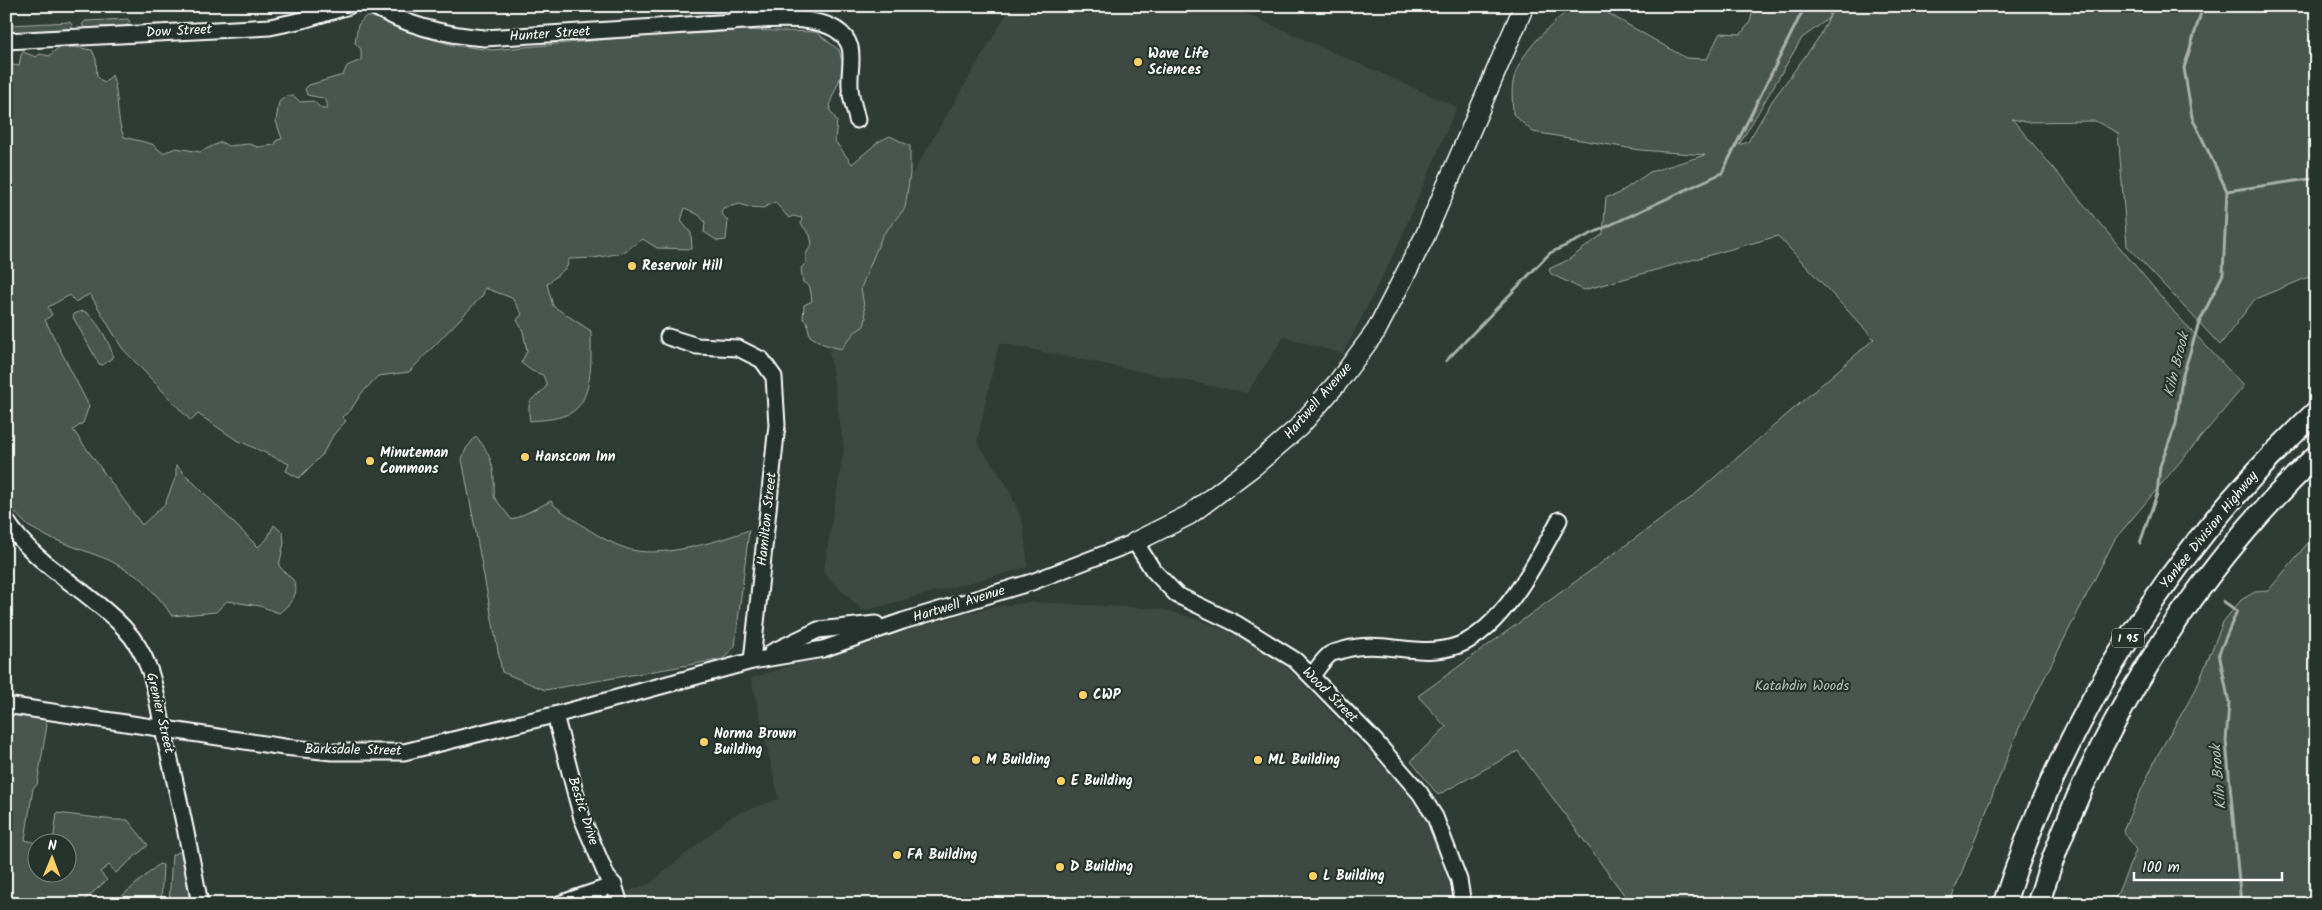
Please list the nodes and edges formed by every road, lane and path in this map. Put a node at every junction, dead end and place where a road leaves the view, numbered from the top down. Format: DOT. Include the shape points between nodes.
graph roads {
  1 [pos="349,6"];
  2 [pos="373,6"];
  3 [pos="745,6"];
  4 [pos="1524,6"];
  5 [pos="733,22"];
  6 [pos="6,41"];
  7 [pos="857,120"];
  8 [pos="668,337"];
  9 [pos="2316,412"];
  10 [pos="2316,456"];
  11 [pos="6,520"];
  12 [pos="1560,520"];
  13 [pos="1134,542"];
  14 [pos="903,621"];
  15 [pos="818,630"];
  16 [pos="823,648"];
  17 [pos="752,661"];
  18 [pos="1312,676"];
  19 [pos="6,705"];
  20 [pos="555,714"];
  21 [pos="163,728"];
  22 [pos="614,885"];
  23 [pos="200,904"];
  24 [pos="560,904"];
  25 [pos="620,904"];
  26 [pos="1463,904"];
  27 [pos="2004,904"];
  28 [pos="2038,904"];
  1 -- 6 [label="street, Dow Street" via="270,27"];
  2 -- 5 [label="street, Hunter Street" via="388,15 431,30 484,38"];
  3 -- 5 [label="street"];
  4 -- 13 [label="main road, Hartwell Avenue" via="1425,236 1376,331 1338,382 1292,434 1189,515"];
  5 -- 7 [label="street, Hunter Street" via="810,20 837,31 850,46 850,86"];
  8 -- 17 [label="street, Hamilton Street" via="697,346 738,348 762,360 774,377 777,425"];
  9 -- 27 [label="highway, Yankee Division Highway / I 95" via="2282,443 2220,512 2171,574 2118,653 2058,764"];
  10 -- 28 [label="highway, I 95" via="2267,507 2218,566 2158,650 2084,784"];
  11 -- 21 [label="street, Grenier Street" via="25,545 124,628 145,656 158,694"];
  12 -- 18 [label="street" via="1515,596 1484,628 1460,644 1437,651 1384,645 1356,646 1330,654"];
  13 -- 14 [label="street, Hartwell Avenue" via="1032,582"];
  13 -- 18 [label="street, Wood Street" via="1153,570 1177,595 1237,624 1295,660"];
  14 -- 15 [label="street, Hartwell Avenue"];
  14 -- 16 [label="street, Hartwell Avenue"];
  15 -- 17 [label="street, Barksdale Street"];
  16 -- 17 [label="street, Barksdale Street"];
  17 -- 20 [label="street, Barksdale Street"];
  18 -- 26 [label="street, Wood Street" via="1420,793 1448,849"];
  19 -- 21 [label="street, Barksdale Street"];
  20 -- 21 [label="street, Barksdale Street" via="440,745 388,753 284,747"];
  20 -- 22 [label="street, Bestic Drive" via="582,818 607,877"];
  21 -- 23 [label="street, Grenier Street"];
  22 -- 24 [label="street"];
  22 -- 25 [label="street, Bestic Drive"];
}
